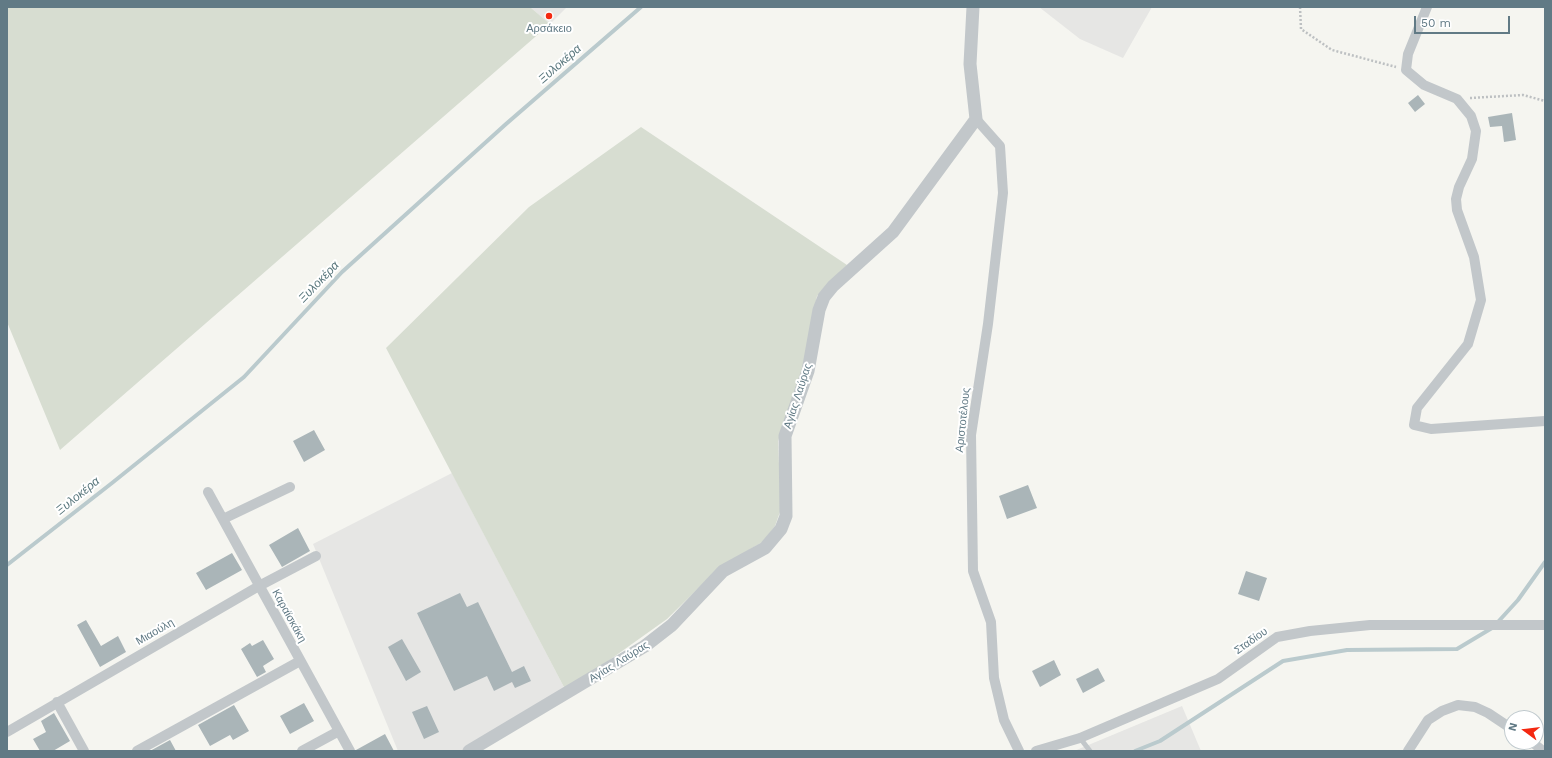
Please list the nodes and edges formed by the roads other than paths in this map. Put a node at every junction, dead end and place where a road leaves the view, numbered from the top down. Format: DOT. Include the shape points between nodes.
graph roads {
  1 [pos="973,7"];
  2 [pos="1427,7"];
  3 [pos="976,119"];
  4 [pos="1545,421"];
  5 [pos="290,487"];
  6 [pos="208,492"];
  7 [pos="223,519"];
  8 [pos="316,556"];
  9 [pos="259,586"];
  10 [pos="1545,625"];
  11 [pos="300,661"];
  12 [pos="57,702"];
  13 [pos="1504,723"];
  14 [pos="338,731"];
  15 [pos="7,732"];
  16 [pos="1080,738"];
  17 [pos="84,751"];
  18 [pos="136,751"];
  19 [pos="302,751"];
  20 [pos="350,751"];
  21 [pos="469,751"];
  22 [pos="1019,751"];
  23 [pos="1036,751"];
  24 [pos="1090,751"];
  25 [pos="1408,751"];
  1 -- 3 [label="street" via="970,64"];
  2 -- 4 [label="street" via="1408,54 1406,70 1424,85 1457,99 1471,116 1476,132 1472,159 1456,199 1457,210 1474,257 1481,300 1468,344 1417,408 1414,425 1431,429"];
  3 -- 21 [label="street, Αγίας Λαύρας" via="893,232 824,297 818,310 808,371 785,436 786,516 781,529 765,548 722,571 672,625 645,646"];
  3 -- 22 [label="street, Αριστοτέλους" via="1000,146 1003,193 972,435 973,571 991,622 994,678 1004,720"];
  5 -- 7 [label="street"];
  6 -- 7 [label="street, Καραϊσκάκη"];
  7 -- 9 [label="street, Καραϊσκάκη"];
  8 -- 9 [label="street, Μιαούλη"];
  9 -- 11 [label="street, Καραϊσκάκη"];
  9 -- 12 [label="street, Μιαούλη"];
  10 -- 16 [label="street, Σταδίου" via="1370,625 1277,637 1218,679"];
  11 -- 14 [label="street, Καραϊσκάκη"];
  11 -- 18 [label="street"];
  12 -- 15 [label="street, Μιαούλη"];
  12 -- 17 [label="street"];
  13 -- 25 [label="street" via="1475,707 1458,705 1428,720"];
  14 -- 19 [label="street"];
  14 -- 20 [label="street, Καραϊσκάκη"];
  16 -- 23 [label="street, Σταδίου"];
  16 -- 24 [label="lane"];
}
